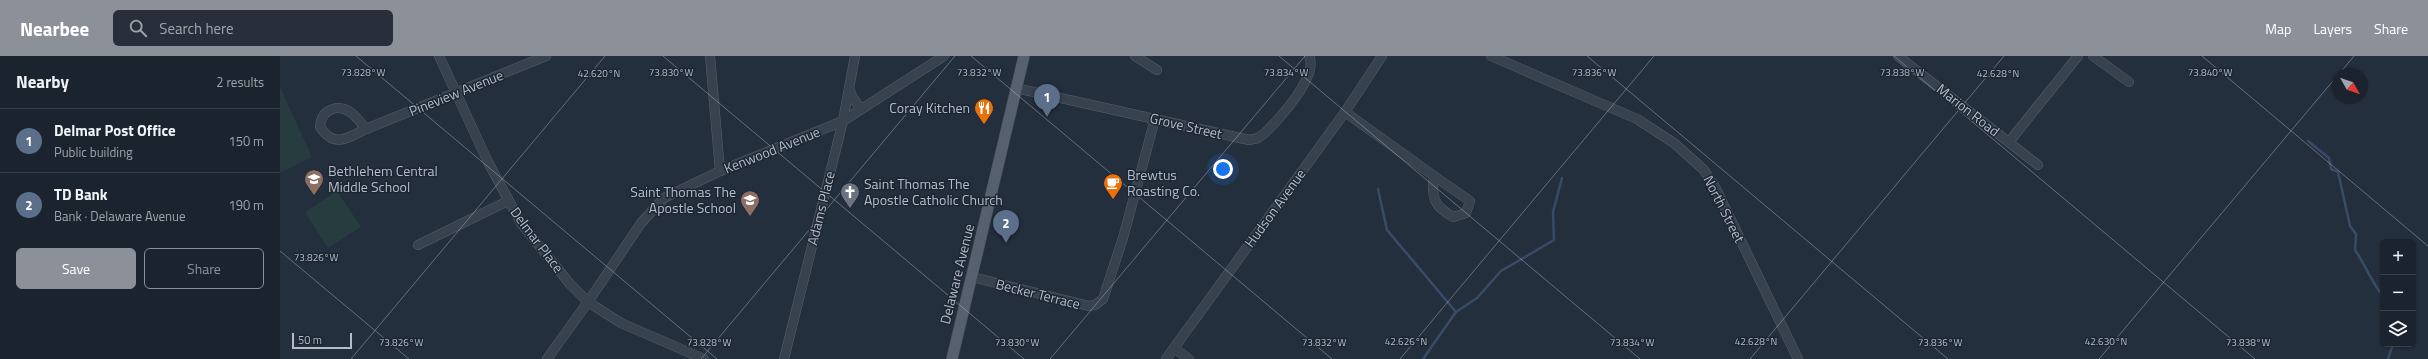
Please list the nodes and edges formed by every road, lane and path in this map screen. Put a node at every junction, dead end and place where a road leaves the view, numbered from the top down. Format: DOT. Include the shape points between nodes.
graph roads {
  1 [pos="438,56"];
  2 [pos="546,56"];
  3 [pos="710,56"];
  4 [pos="856,56"];
  5 [pos="944,56"];
  6 [pos="1024,56"];
  7 [pos="1135,56"];
  8 [pos="1309,56"];
  9 [pos="1382,56"];
  10 [pos="1492,56"];
  11 [pos="1898,56"];
  12 [pos="2078,56"];
  13 [pos="2093,56"];
  14 [pos="1157,70"];
  15 [pos="2129,82"];
  16 [pos="849,88"];
  17 [pos="1015,88"];
  18 [pos="456,92"];
  19 [pos="861,109"];
  20 [pos="1345,112"];
  21 [pos="1155,119"];
  22 [pos="842,121"];
  23 [pos="366,129"];
  24 [pos="2009,142"];
  25 [pos="2038,165"];
  26 [pos="720,171"];
  27 [pos="1434,176"];
  28 [pos="508,201"];
  29 [pos="418,245"];
  30 [pos="972,278"];
  31 [pos="588,302"];
  32 [pos="1174,348"];
  33 [pos="547,359"];
  34 [pos="704,359"];
  35 [pos="784,359"];
  36 [pos="952,359"];
  37 [pos="1166,359"];
  38 [pos="1189,359"];
  39 [pos="1798,359"];
  1 -- 18 [label="street, Delmar Place"];
  2 -- 18 [label="street, Pineview Avenue"];
  3 -- 26 [label="street"];
  4 -- 16 [label="street, Adams Place"];
  5 -- 19 [label="street, Kenwood Avenue"];
  6 -- 17 [label="main road, Delaware Avenue"];
  7 -- 14 [label="street"];
  8 -- 21 [label="street, Grove Street" via="1312,65 1307,78 1277,121 1258,138 1236,138"];
  9 -- 20 [label="street, Hudson Avenue"];
  10 -- 39 [label="street, North Street" via="1637,119 1658,131 1693,158 1715,187"];
  11 -- 24 [label="street, Marion Road"];
  12 -- 24 [label="street"];
  13 -- 15 [label="street"];
  16 -- 19 [label="street" via="852,98"];
  16 -- 22 [label="street, Adams Place"];
  17 -- 21 [label="street, Grove Street"];
  17 -- 30 [label="main road, Delaware Avenue"];
  18 -- 23 [label="street, Pineview Avenue"];
  18 -- 28 [label="street, Delmar Place"];
  19 -- 22 [label="street, Kenwood Avenue"];
  20 -- 27 [label="street"];
  20 -- 32 [label="street, Hudson Avenue"];
  21 -- 30 [label="street, Becker Terrace" via="1123,238 1103,299 1089,306"];
  22 -- 26 [label="street, Kenwood Avenue"];
  22 -- 35 [label="street, Adams Place"];
  23 -- 23 [label="street, Pineview Avenue" via="346,139 334,140 324,133 320,121 326,112 344,108 354,114"];
  24 -- 25 [label="street, Marion Road"];
  26 -- 31 [label="street, Kenwood Avenue" via="664,198 641,223"];
  27 -- 27 [label="street" via="1432,193 1440,209 1453,217 1466,213 1470,201"];
  28 -- 29 [label="street"];
  28 -- 31 [label="street, Delmar Place" via="521,223 570,284"];
  30 -- 36 [label="main road, Delaware Avenue"];
  31 -- 33 [label="street, Kenwood Avenue"];
  31 -- 34 [label="street, Delmar Place" via="621,323"];
  32 -- 37 [label="street, Hudson Avenue"];
  32 -- 38 [label="street"];
}
